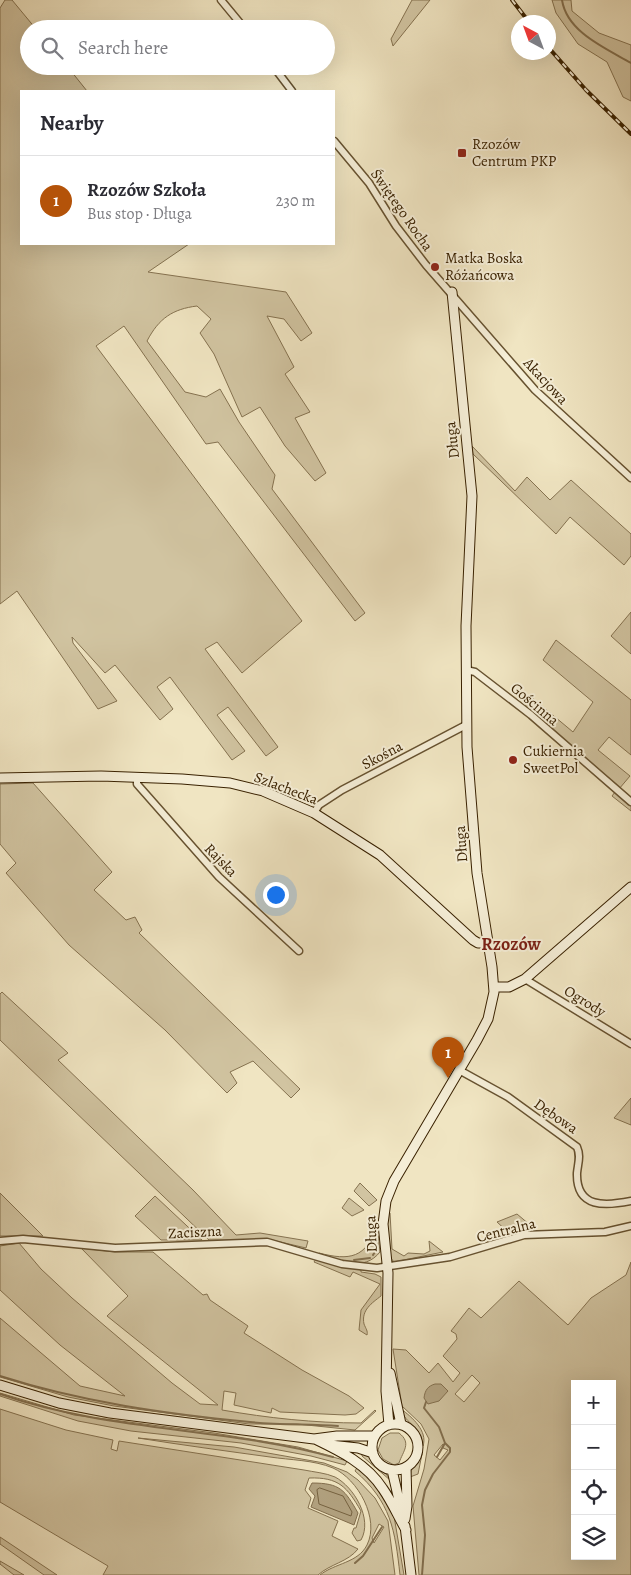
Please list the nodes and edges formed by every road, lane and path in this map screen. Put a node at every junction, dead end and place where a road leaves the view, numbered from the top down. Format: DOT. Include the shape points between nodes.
graph roads {
  1 [pos="221,0"];
  2 [pos="238,20"];
  3 [pos="280,75"];
  4 [pos="291,90"];
  5 [pos="335,142"];
  6 [pos="452,292"];
  7 [pos="631,478"];
  8 [pos="466,670"];
  9 [pos="466,725"];
  10 [pos="0,778"];
  11 [pos="136,778"];
  12 [pos="631,802"];
  13 [pos="314,813"];
  14 [pos="631,887"];
  15 [pos="487,943"];
  16 [pos="299,951"];
  17 [pos="525,979"];
  18 [pos="494,987"];
  19 [pos="631,1044"];
  20 [pos="459,1070"];
  21 [pos="631,1200"];
  22 [pos="631,1226"];
  23 [pos="0,1241"];
  24 [pos="388,1268"];
  25 [pos="388,1366"];
  26 [pos="0,1385"];
  27 [pos="388,1424"];
  28 [pos="401,1424"];
  29 [pos="375,1436"];
  30 [pos="314,1439"];
  31 [pos="328,1445"];
  32 [pos="373,1453"];
  33 [pos="406,1467"];
  34 [pos="392,1470"];
  35 [pos="405,1525"];
  36 [pos="411,1575"];
  1 -- 2 [label="street"];
  3 -- 4 [label="street"];
  5 -- 6 [label="street, Świętego Rocha" via="369,184 396,226"];
  6 -- 7 [label="street, Akacjowa" via="535,390"];
  6 -- 8 [label="street, Długa" via="472,496"];
  8 -- 9 [label="street, Długa"];
  8 -- 12 [label="street, Gościnna" via="475,672 531,715"];
  9 -- 13 [label="street, Skośna" via="342,790 319,805"];
  9 -- 15 [label="street, Długa" via="477,873"];
  10 -- 11 [label="street, Szlachecka"];
  11 -- 13 [label="street, Szlachecka" via="230,783 262,791"];
  11 -- 16 [label="street, Rajska" via="137,784 208,865"];
  13 -- 15 [label="street, Szlachecka" via="380,855 473,940"];
  14 -- 17 [label="street"];
  15 -- 18 [label="street, Długa"];
  17 -- 18 [label="street" via="509,987"];
  17 -- 19 [label="street, Ogrody"];
  18 -- 20 [label="street, Długa" via="488,1019"];
  20 -- 21 [label="street, Dębowa" via="508,1097 577,1147 580,1158 578,1182 588,1200 611,1205"];
  20 -- 24 [label="street, Długa" via="389,1191 382,1224"];
  22 -- 24 [label="street, Centralna" via="604,1232 524,1235 450,1257"];
  23 -- 24 [label="street, Zaciszna" via="23,1239 115,1248 267,1242 342,1264"];
  24 -- 25 [label="street, Długa"];
  25 -- 27 [label="street, Długa"];
  25 -- 28 [label="street, Długa"];
  26 -- 30 [label="street" via="59,1403 110,1413"];
  27 -- 28 [label="street"];
  27 -- 29 [label="street"];
  28 -- 33 [label="street" via="413,1431 418,1444 416,1458"];
  29 -- 30 [label="street"];
  29 -- 32 [label="street"];
  30 -- 31 [label="street"];
  31 -- 32 [label="street"];
  31 -- 35 [label="street" via="372,1474"];
  32 -- 34 [label="street" via="381,1464"];
  33 -- 34 [label="street"];
  33 -- 35 [label="street"];
  34 -- 35 [label="street"];
  35 -- 36 [label="street"];
}
